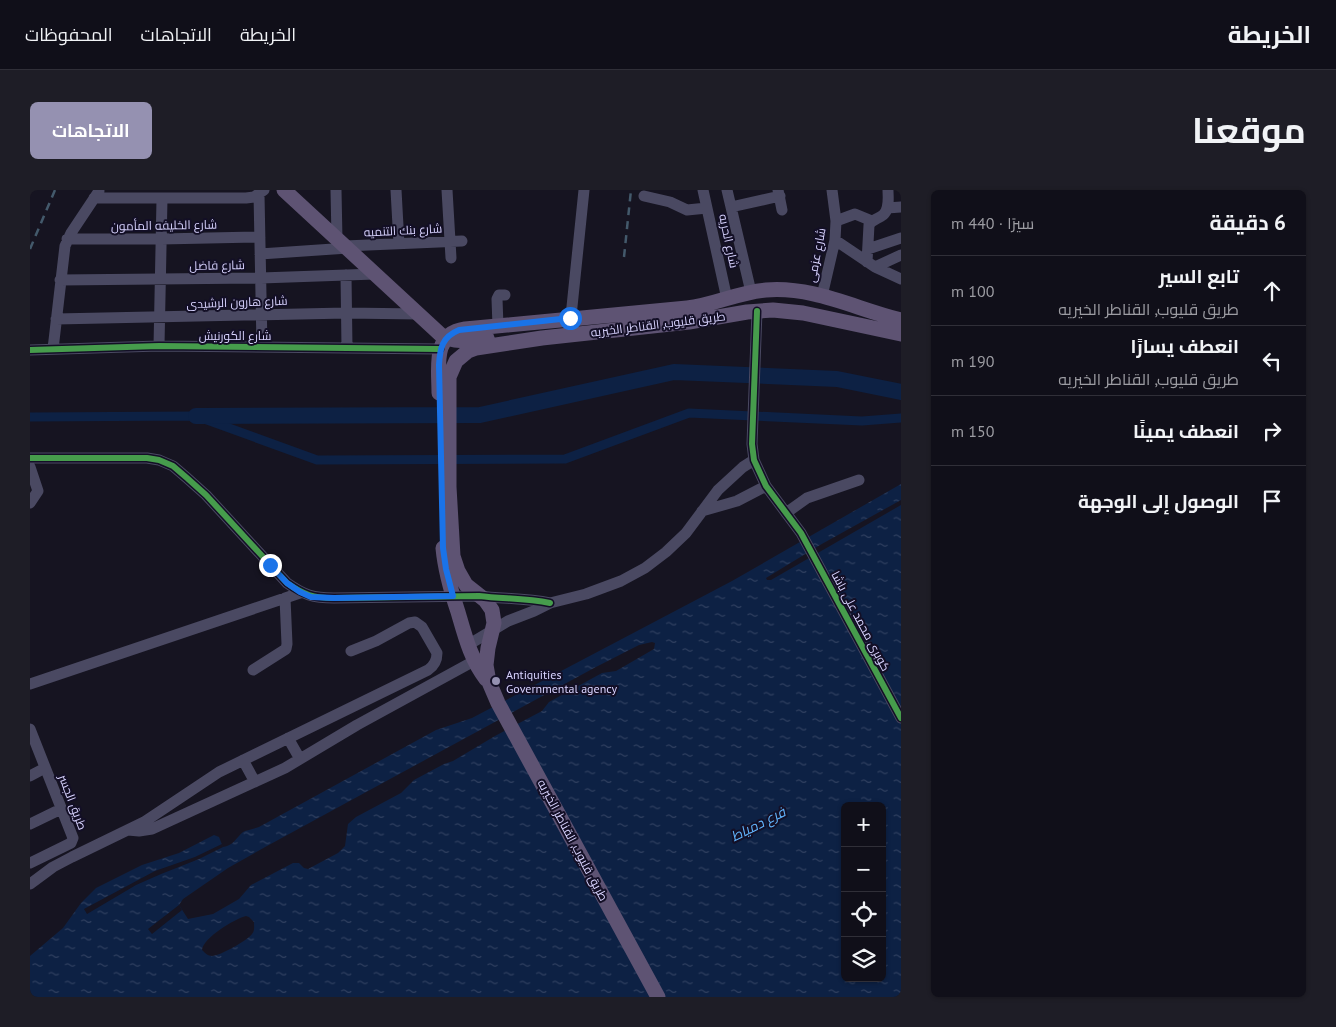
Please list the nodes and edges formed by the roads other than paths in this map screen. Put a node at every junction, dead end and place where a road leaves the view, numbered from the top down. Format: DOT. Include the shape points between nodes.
graph roads {
  1 [pos="197,190"];
  2 [pos="284,190"];
  3 [pos="336,190"];
  4 [pos="396,190"];
  5 [pos="447,190"];
  6 [pos="584,190"];
  7 [pos="703,190"];
  8 [pos="726,190"];
  9 [pos="832,190"];
  10 [pos="888,190"];
  11 [pos="262,192"];
  12 [pos="779,193"];
  13 [pos="97,194"];
  14 [pos="644,196"];
  15 [pos="162,199"];
  16 [pos="206,199"];
  17 [pos="730,207"];
  18 [pos="901,207"];
  19 [pos="707,208"];
  20 [pos="888,208"];
  21 [pos="782,210"];
  22 [pos="836,221"];
  23 [pos="872,221"];
  24 [pos="260,237"];
  25 [pos="901,238"];
  26 [pos="67,239"];
  27 [pos="161,240"];
  28 [pos="835,240"];
  29 [pos="450,241"];
  30 [pos="462,241"];
  31 [pos="343,244"];
  32 [pos="399,244"];
  33 [pos="868,249"];
  34 [pos="260,254"];
  35 [pos="901,255"];
  36 [pos="450,258"];
  37 [pos="871,265"];
  38 [pos="375,274"];
  39 [pos="346,275"];
  40 [pos="261,278"];
  41 [pos="160,279"];
  42 [pos="901,279"];
  43 [pos="60,280"];
  44 [pos="751,292"];
  45 [pos="505,295"];
  46 [pos="822,296"];
  47 [pos="727,299"];
  48 [pos="757,311"];
  49 [pos="346,313"];
  50 [pos="419,314"];
  51 [pos="261,315"];
  52 [pos="159,318"];
  53 [pos="570,318"];
  54 [pos="56,320"];
  55 [pos="901,320"];
  56 [pos="498,326"];
  57 [pos="901,334"];
  58 [pos="571,335"];
  59 [pos="542,338"];
  60 [pos="443,344"];
  61 [pos="159,346"];
  62 [pos="262,346"];
  63 [pos="346,348"];
  64 [pos="53,349"];
  65 [pos="30,350"];
  66 [pos="444,371"];
  67 [pos="30,458"];
  68 [pos="754,460"];
  69 [pos="30,467"];
  70 [pos="859,480"];
  71 [pos="766,486"];
  72 [pos="445,487"];
  73 [pos="30,503"];
  74 [pos="702,511"];
  75 [pos="786,513"];
  76 [pos="300,592"];
  77 [pos="453,596"];
  78 [pos="479,596"];
  79 [pos="285,598"];
  80 [pos="550,602"];
  81 [pos="493,630"];
  82 [pos="468,645"];
  83 [pos="351,651"];
  84 [pos="474,661"];
  85 [pos="252,670"];
  86 [pos="489,682"];
  87 [pos="30,684"];
  88 [pos="378,695"];
  89 [pos="385,710"];
  90 [pos="335,715"];
  91 [pos="901,718"];
  92 [pos="30,729"];
  93 [pos="345,732"];
  94 [pos="288,738"];
  95 [pos="300,759"];
  96 [pos="244,760"];
  97 [pos="45,768"];
  98 [pos="30,776"];
  99 [pos="255,782"];
  100 [pos="61,809"];
  101 [pos="30,824"];
  102 [pos="127,830"];
  103 [pos="30,863"];
  104 [pos="30,884"];
  105 [pos="658,997"];
  1 -- 16 [label="street"];
  2 -- 31 [label="main road"];
  3 -- 31 [label="street"];
  4 -- 32 [label="street"];
  5 -- 29 [label="street"];
  6 -- 53 [label="street"];
  7 -- 19 [label="street, شارع الحريه"];
  8 -- 17 [label="street, شارع الحريه"];
  9 -- 22 [label="street, شارع عزمى"];
  10 -- 20 [label="street"];
  11 -- 16 [label="street" via="246,198"];
  11 -- 24 [label="street"];
  12 -- 17 [label="street"];
  12 -- 21 [label="street"];
  13 -- 15 [label="street"];
  13 -- 26 [label="street"];
  14 -- 19 [label="street" via="688,210"];
  15 -- 16 [label="street"];
  15 -- 27 [label="street"];
  17 -- 44 [label="street, شارع الحريه"];
  18 -- 20 [label="street"];
  19 -- 47 [label="street, شارع الحريه"];
  20 -- 23 [label="street"];
  22 -- 23 [label="street" via="855,214"];
  22 -- 28 [label="street, شارع عزمى"];
  23 -- 33 [label="street"];
  24 -- 27 [label="street, شارع الخليفه المأمون"];
  24 -- 34 [label="street"];
  25 -- 33 [label="street"];
  26 -- 27 [label="street, شارع الخليفه المأمون"];
  26 -- 43 [label="street"];
  27 -- 41 [label="street"];
  28 -- 37 [label="street"];
  28 -- 46 [label="street, شارع عزمى"];
  29 -- 30 [label="street, شارع بنك التنميه"];
  29 -- 32 [label="street, شارع بنك التنميه"];
  29 -- 36 [label="street"];
  31 -- 32 [label="street, شارع بنك التنميه"];
  31 -- 34 [label="street, شارع بنك التنميه"];
  31 -- 38 [label="main road"];
  33 -- 37 [label="street"];
  34 -- 40 [label="street"];
  35 -- 37 [label="street"];
  37 -- 42 [label="street"];
  38 -- 39 [label="street, شارع فاضل"];
  38 -- 50 [label="main road"];
  39 -- 40 [label="street, شارع فاضل"];
  39 -- 49 [label="street"];
  40 -- 41 [label="street, شارع فاضل"];
  40 -- 51 [label="street"];
  41 -- 43 [label="street, شارع فاضل"];
  41 -- 52 [label="street"];
  43 -- 54 [label="street"];
  44 -- 46 [label="main road, طريق قليوب, القناطر الخيريه" via="779,289"];
  44 -- 47 [label="main road, طريق قليوب, القناطر الخيريه"];
  45 -- 56 [label="street" via="499,295 497,299"];
  46 -- 55 [label="main road, طريق قليوب, القناطر الخيريه"];
  47 -- 53 [label="main road, طريق قليوب, القناطر الخيريه" via="687,308"];
  48 -- 57 [label="main road, طريق قليوب, القناطر الخيريه" via="803,313"];
  48 -- 58 [label="main road, طريق قليوب, القناطر الخيريه"];
  48 -- 68 [label="street, كوبرى محمد على باشا"];
  49 -- 50 [label="street, شارع هارون الرشيدى"];
  49 -- 51 [label="street, شارع هارون الرشيدى"];
  49 -- 63 [label="street"];
  50 -- 60 [label="main road"];
  51 -- 52 [label="street, شارع هارون الرشيدى"];
  51 -- 62 [label="street"];
  52 -- 54 [label="street, شارع هارون الرشيدى"];
  52 -- 61 [label="street"];
  53 -- 56 [label="main road, طريق قليوب, القناطر الخيريه"];
  53 -- 58 [label="street"];
  54 -- 64 [label="street"];
  56 -- 60 [label="main road, طريق قليوب, القناطر الخيريه" via="459,330"];
  58 -- 59 [label="main road, طريق قليوب, القناطر الخيريه"];
  59 -- 60 [label="main road" via="530,333"];
  59 -- 66 [label="main road, طريق قليوب, القناطر الخيريه" via="476,348"];
  60 -- 63 [label="street, شارع الكورنيش"];
  60 -- 66 [label="main road, طريق قليوب, القناطر الخيريه"];
  61 -- 62 [label="street, شارع الكورنيش"];
  61 -- 64 [label="street, شارع الكورنيش"];
  62 -- 63 [label="street, شارع الكورنيش"];
  64 -- 65 [label="street, شارع الكورنيش"];
  66 -- 72 [label="main road, طريق قليوب, القناطر الخيريه"];
  67 -- 76 [label="street" via="146,458 174,466 206,495 287,583"];
  68 -- 71 [label="street, كوبرى محمد على باشا"];
  68 -- 74 [label="street" via="718,490"];
  69 -- 73 [label="street" via="38,491"];
  70 -- 75 [label="street" via="807,498"];
  71 -- 74 [label="street" via="737,501"];
  71 -- 75 [label="street, كوبرى محمد على باشا"];
  72 -- 77 [label="main road, طريق قليوب, القناطر الخيريه" via="445,562"];
  72 -- 78 [label="main road, طريق قليوب, القناطر الخيريه" via="455,564 466,585"];
  74 -- 80 [label="street" via="686,533 645,568 586,594"];
  75 -- 91 [label="street, كوبرى محمد على باشا" via="801,534"];
  76 -- 77 [label="street" via="322,598"];
  76 -- 79 [label="street"];
  77 -- 78 [label="street"];
  77 -- 82 [label="main road, طريق قليوب, القناطر الخيريه"];
  78 -- 80 [label="street"];
  78 -- 81 [label="main road, طريق قليوب, القناطر الخيريه" via="492,610"];
  79 -- 85 [label="street" via="286,649"];
  79 -- 87 [label="street"];
  80 -- 81 [label="street"];
  81 -- 82 [label="street"];
  81 -- 86 [label="main road, طريق قليوب, القناطر الخيريه" via="487,656"];
  82 -- 84 [label="main road, طريق قليوب, القناطر الخيريه"];
  83 -- 88 [label="street" via="412,622 421,625 432,642 437,657 431,668"];
  84 -- 86 [label="main road, طريق قليوب, القناطر الخيريه"];
  84 -- 89 [label="street"];
  86 -- 105 [label="main road, طريق قليوب, القناطر الخيريه"];
  88 -- 89 [label="street"];
  88 -- 90 [label="street"];
  89 -- 93 [label="street"];
  90 -- 93 [label="street"];
  90 -- 94 [label="street"];
  92 -- 97 [label="street, طريق الجسر"];
  93 -- 95 [label="street"];
  94 -- 95 [label="street"];
  94 -- 96 [label="street"];
  95 -- 99 [label="street"];
  96 -- 99 [label="street"];
  96 -- 102 [label="street" via="212,776"];
  97 -- 98 [label="street"];
  97 -- 100 [label="street, طريق الجسر"];
  99 -- 102 [label="street" via="152,829"];
  100 -- 101 [label="street"];
  100 -- 103 [label="street, طريق الجسر" via="72,841"];
  102 -- 104 [label="street" via="62,862"];
}
